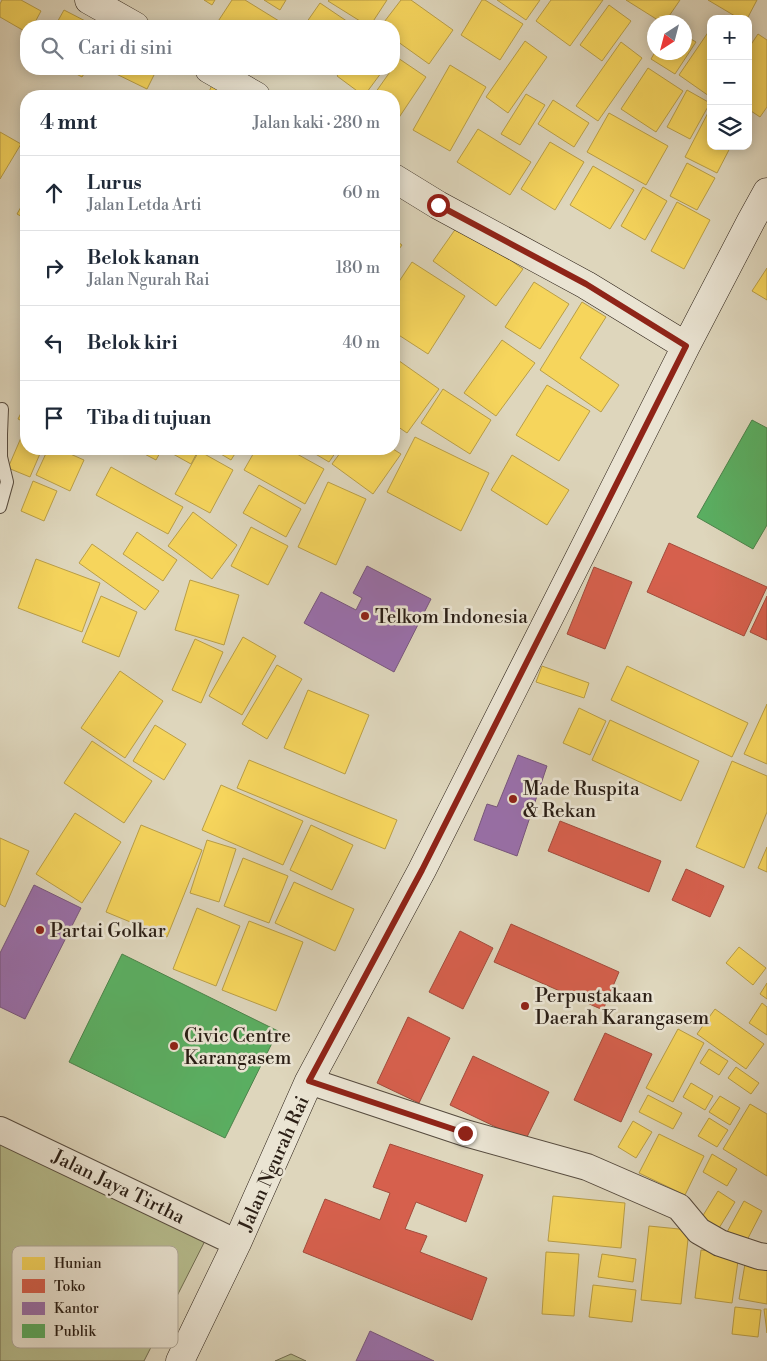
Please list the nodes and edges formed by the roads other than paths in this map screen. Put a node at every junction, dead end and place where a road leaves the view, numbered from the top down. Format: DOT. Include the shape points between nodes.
graph roads {
  1 [pos="97,2"];
  2 [pos="126,20"];
  3 [pos="219,75"];
  4 [pos="246,90"];
  5 [pos="400,182"];
  6 [pos="767,192"];
  7 [pos="686,346"];
  8 [pos="2,409"];
  9 [pos="0,506"];
  10 [pos="309,1081"];
  11 [pos="0,1130"];
  12 [pos="238,1243"];
  13 [pos="767,1257"];
  14 [pos="180,1361"];
  1 -- 2 [label="street"];
  3 -- 4 [label="street"];
  5 -- 7 [label="street" via="586,284"];
  6 -- 7 [label="street, Jalan Ngurah Rai"];
  7 -- 10 [label="street, Jalan Ngurah Rai" via="422,870"];
  8 -- 9 [label="lane" via="1,457 7,482"];
  10 -- 12 [label="street, Jalan Ngurah Rai"];
  10 -- 13 [label="street" via="465,1133 587,1166 679,1207 699,1231 720,1243"];
  11 -- 12 [label="street, Jalan Jaya Tirtha"];
  12 -- 14 [label="street, Jalan Ngurah Rai"];
}
